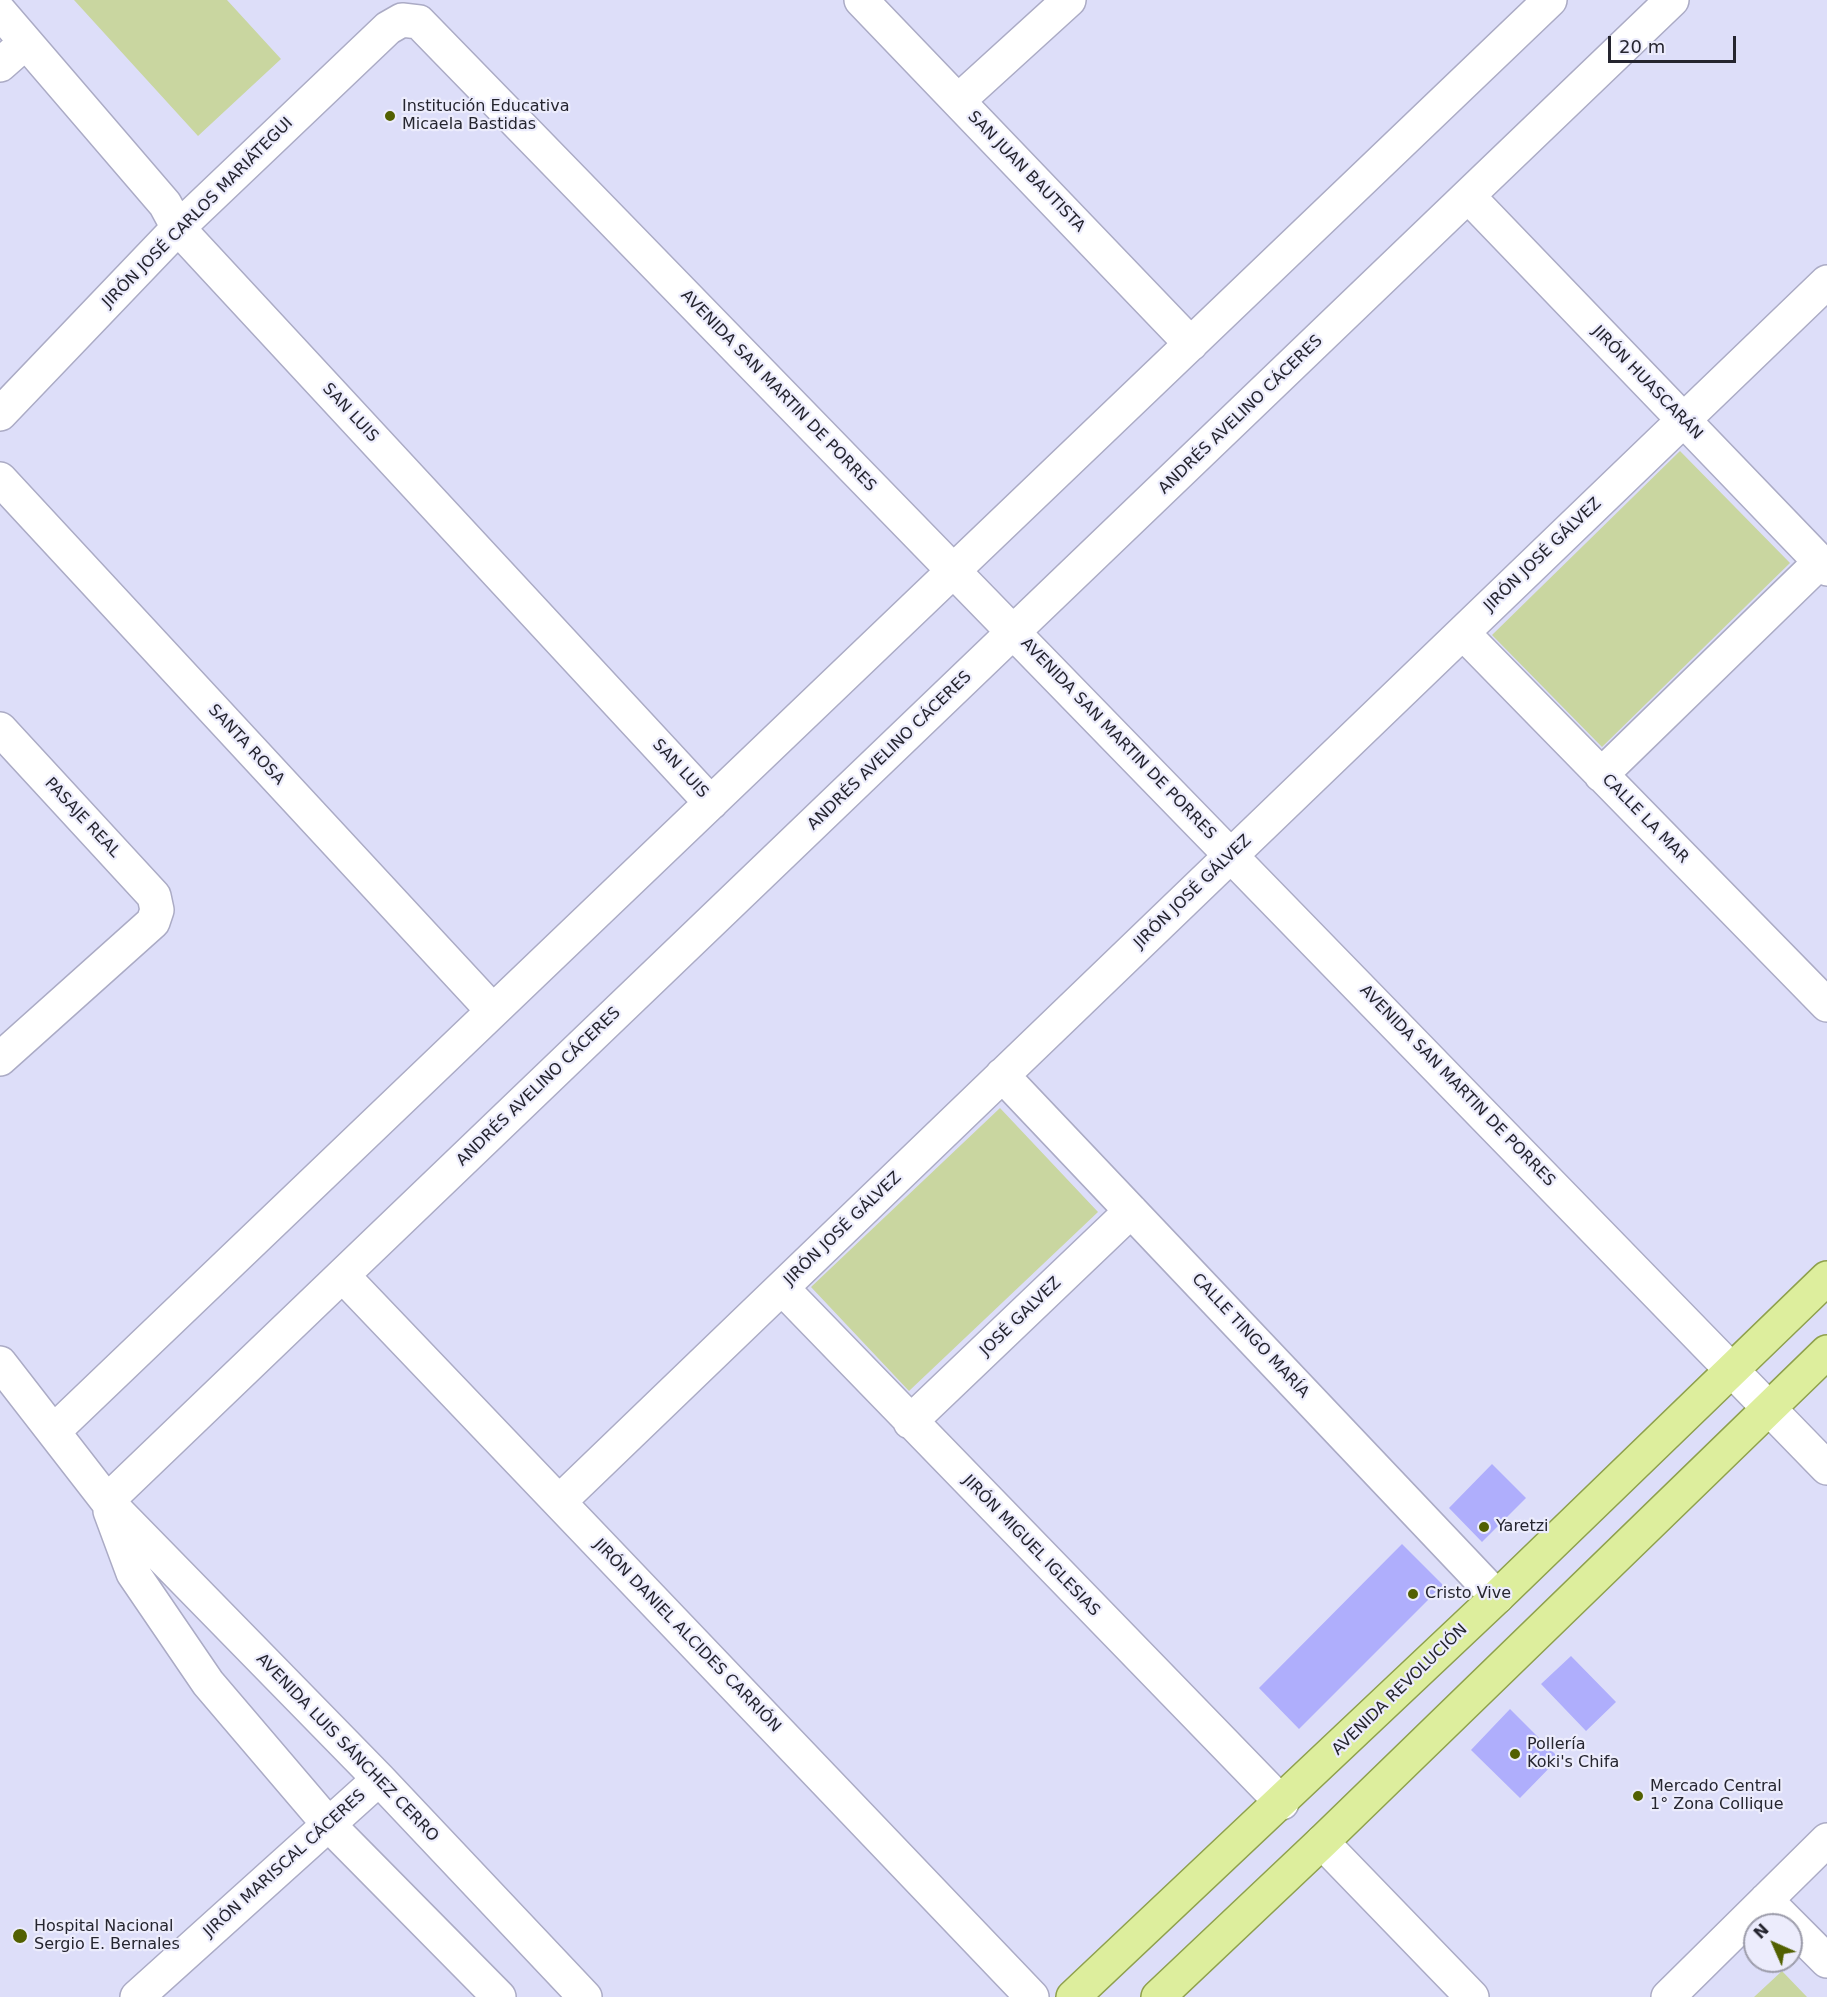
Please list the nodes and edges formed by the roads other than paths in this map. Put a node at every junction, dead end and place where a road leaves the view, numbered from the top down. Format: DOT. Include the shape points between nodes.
graph roads {
  1 [pos="861,0"];
  2 [pos="1069,0"];
  3 [pos="1550,0"];
  4 [pos="1672,0"];
  5 [pos="0,12"];
  6 [pos="402,20"];
  7 [pos="25,44"];
  8 [pos="0,65"];
  9 [pos="958,101"];
  10 [pos="1468,196"];
  11 [pos="178,228"];
  12 [pos="1827,282"];
  13 [pos="1191,344"];
  14 [pos="0,414"];
  15 [pos="1683,420"];
  16 [pos="0,479"];
  17 [pos="1824,565"];
  18 [pos="954,570"];
  19 [pos="1014,633"];
  20 [pos="1462,633"];
  21 [pos="0,729"];
  22 [pos="1601,775"];
  23 [pos="711,803"];
  24 [pos="1232,855"];
  25 [pos="1827,1005"];
  26 [pos="493,1011"];
  27 [pos="0,1059"];
  28 [pos="1002,1075"];
  29 [pos="1131,1211"];
  30 [pos="343,1276"];
  31 [pos="1827,1278"];
  32 [pos="782,1288"];
  33 [pos="1827,1352"];
  34 [pos="0,1363"];
  35 [pos="1732,1369"];
  36 [pos="1769,1407"];
  37 [pos="910,1422"];
  38 [pos="55,1430"];
  39 [pos="1827,1468"];
  40 [pos="107,1501"];
  41 [pos="559,1502"];
  42 [pos="1497,1597"];
  43 [pos="379,1779"];
  44 [pos="1282,1803"];
  45 [pos="330,1826"];
  46 [pos="1827,1840"];
  47 [pos="1322,1842"];
  48 [pos="1766,1900"];
  49 [pos="1827,1961"];
  50 [pos="137,1997"];
  51 [pos="499,1997"];
  52 [pos="585,1997"];
  53 [pos="1032,1997"];
  54 [pos="1073,1997"];
  55 [pos="1158,1997"];
  56 [pos="1472,1997"];
  57 [pos="1668,1997"];
  1 -- 9 [label="street, SAN JUAN BAUTISTA"];
  2 -- 9 [label="street"];
  3 -- 13 [label="street"];
  4 -- 10 [label="street, ANDRÉS AVELINO CÁCERES"];
  5 -- 7 [label="street, SAN LUIS"];
  6 -- 11 [label="street, JIRÓN JOSÉ CARLOS MARIÁTEGUI" via="388,27"];
  6 -- 18 [label="street, AVENIDA SAN MARTIN DE PORRES" via="419,22"];
  7 -- 8 [label="street"];
  7 -- 11 [label="street, SAN LUIS" via="165,204"];
  9 -- 13 [label="street, SAN JUAN BAUTISTA"];
  10 -- 15 [label="street, JIRÓN HUASCARÁN"];
  10 -- 19 [label="street, ANDRÉS AVELINO CÁCERES"];
  11 -- 14 [label="street, JIRÓN JOSÉ CARLOS MARIÁTEGUI"];
  11 -- 23 [label="street, SAN LUIS"];
  12 -- 15 [label="street, JIRÓN JOSÉ GÁLVEZ"];
  13 -- 18 [label="street"];
  15 -- 17 [label="street, JIRÓN HUASCARÁN"];
  15 -- 20 [label="street, JIRÓN JOSÉ GÁLVEZ"];
  16 -- 26 [label="street, SANTA ROSA"];
  17 -- 22 [label="street"];
  18 -- 19 [label="street, AVENIDA SAN MARTIN DE PORRES"];
  18 -- 23 [label="street"];
  19 -- 24 [label="street, AVENIDA SAN MARTIN DE PORRES"];
  19 -- 30 [label="street, ANDRÉS AVELINO CÁCERES"];
  20 -- 22 [label="street, CALLE LA MAR"];
  20 -- 24 [label="street, JIRÓN JOSÉ GÁLVEZ"];
  21 -- 27 [label="street, PASAJE REAL" via="154,896 157,910 153,922"];
  22 -- 25 [label="street, CALLE LA MAR"];
  23 -- 26 [label="street"];
  24 -- 28 [label="street, JIRÓN JOSÉ GÁLVEZ"];
  24 -- 35 [label="street, AVENIDA SAN MARTIN DE PORRES"];
  26 -- 38 [label="street"];
  28 -- 29 [label="street, CALLE TINGO MARÍA"];
  28 -- 32 [label="street, JIRÓN JOSÉ GÁLVEZ"];
  29 -- 37 [label="street, JOSÉ GALVEZ"];
  29 -- 42 [label="street, CALLE TINGO MARÍA"];
  30 -- 40 [label="street, ANDRÉS AVELINO CÁCERES"];
  30 -- 41 [label="street, JIRÓN DANIEL ALCIDES CARRIÓN"];
  31 -- 35 [label="main road, AVENIDA REVOLUCIÓN"];
  32 -- 37 [label="street, JIRÓN MIGUEL IGLESIAS"];
  32 -- 41 [label="street, JIRÓN JOSÉ GÁLVEZ"];
  33 -- 36 [label="main road"];
  34 -- 38 [label="street, AVENIDA LUIS SÁNCHEZ CERRO"];
  35 -- 36 [label="street, AVENIDA SAN MARTIN DE PORRES"];
  35 -- 42 [label="main road, AVENIDA REVOLUCIÓN"];
  36 -- 39 [label="street, AVENIDA SAN MARTIN DE PORRES"];
  36 -- 47 [label="main road"];
  37 -- 44 [label="street, JIRÓN MIGUEL IGLESIAS"];
  38 -- 40 [label="street, AVENIDA LUIS SÁNCHEZ CERRO"];
  40 -- 43 [label="street, AVENIDA LUIS SÁNCHEZ CERRO"];
  40 -- 45 [label="street, AVENIDA LUIS SÁNCHEZ CERRO" via="133,1573 170,1628 208,1683"];
  41 -- 53 [label="street, JIRÓN DANIEL ALCIDES CARRIÓN"];
  42 -- 44 [label="main road, AVENIDA REVOLUCIÓN"];
  43 -- 45 [label="street, JIRÓN MARISCAL CÁCERES"];
  43 -- 52 [label="street, AVENIDA LUIS SÁNCHEZ CERRO"];
  44 -- 54 [label="main road, AVENIDA REVOLUCIÓN"];
  45 -- 50 [label="street, JIRÓN MARISCAL CÁCERES"];
  45 -- 51 [label="street, AVENIDA LUIS SÁNCHEZ CERRO"];
  46 -- 48 [label="street"];
  47 -- 55 [label="main road"];
  47 -- 56 [label="street"];
  48 -- 49 [label="street"];
  48 -- 57 [label="street"];
}
